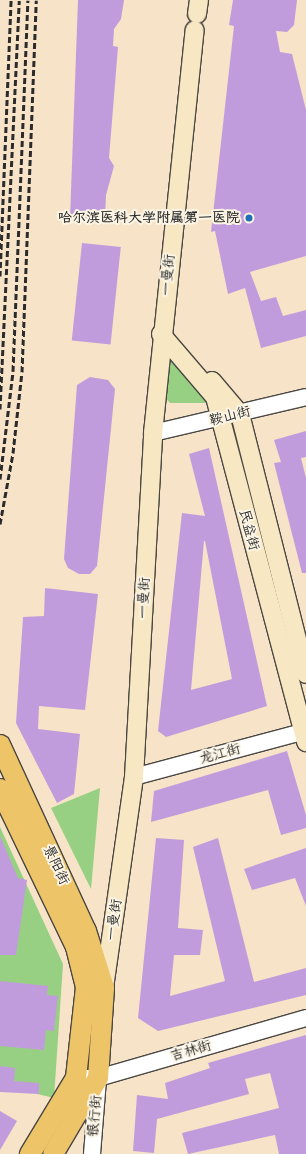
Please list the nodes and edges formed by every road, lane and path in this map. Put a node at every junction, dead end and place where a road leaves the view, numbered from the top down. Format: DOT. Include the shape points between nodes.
graph roads {
  1 [pos="197,15"];
  2 [pos="162,328"];
  3 [pos="306,397"];
  4 [pos="240,414"];
  5 [pos="220,420"];
  6 [pos="153,433"];
  7 [pos="306,674"];
  8 [pos="305,735"];
  9 [pos="4,754"];
  10 [pos="134,777"];
  11 [pos="0,789"];
  12 [pos="104,988"];
  13 [pos="306,1018"];
  14 [pos="76,1078"];
  15 [pos="98,1078"];
  16 [pos="30,1154"];
  17 [pos="53,1154"];
  18 [pos="92,1154"];
  1 -- 2 [label="main road, 一曼街"];
  2 -- 4 [label="main road, 民益街"];
  2 -- 5 [label="main road, 民益街" via="215,397"];
  2 -- 6 [label="main road, 一曼街"];
  3 -- 4 [label="street, 鞍山街"];
  4 -- 5 [label="street, 鞍山街"];
  4 -- 7 [label="main road, 民益街"];
  5 -- 6 [label="street, 鞍山街"];
  5 -- 8 [label="main road, 民益街"];
  6 -- 10 [label="main road, 一曼街"];
  8 -- 10 [label="street, 龙江街"];
  9 -- 12 [label="main road, 景阳街" via="86,931"];
  10 -- 12 [label="main road, 一曼街"];
  11 -- 14 [label="main road, 景阳街" via="76,947 86,987"];
  12 -- 15 [label="main road, 一曼街"];
  13 -- 15 [label="street, 吉林街"];
  14 -- 15 [label="street, 吉林街"];
  14 -- 16 [label="main road"];
  15 -- 17 [label="main road, 一曼街"];
  15 -- 18 [label="street, 银行街"];
}
